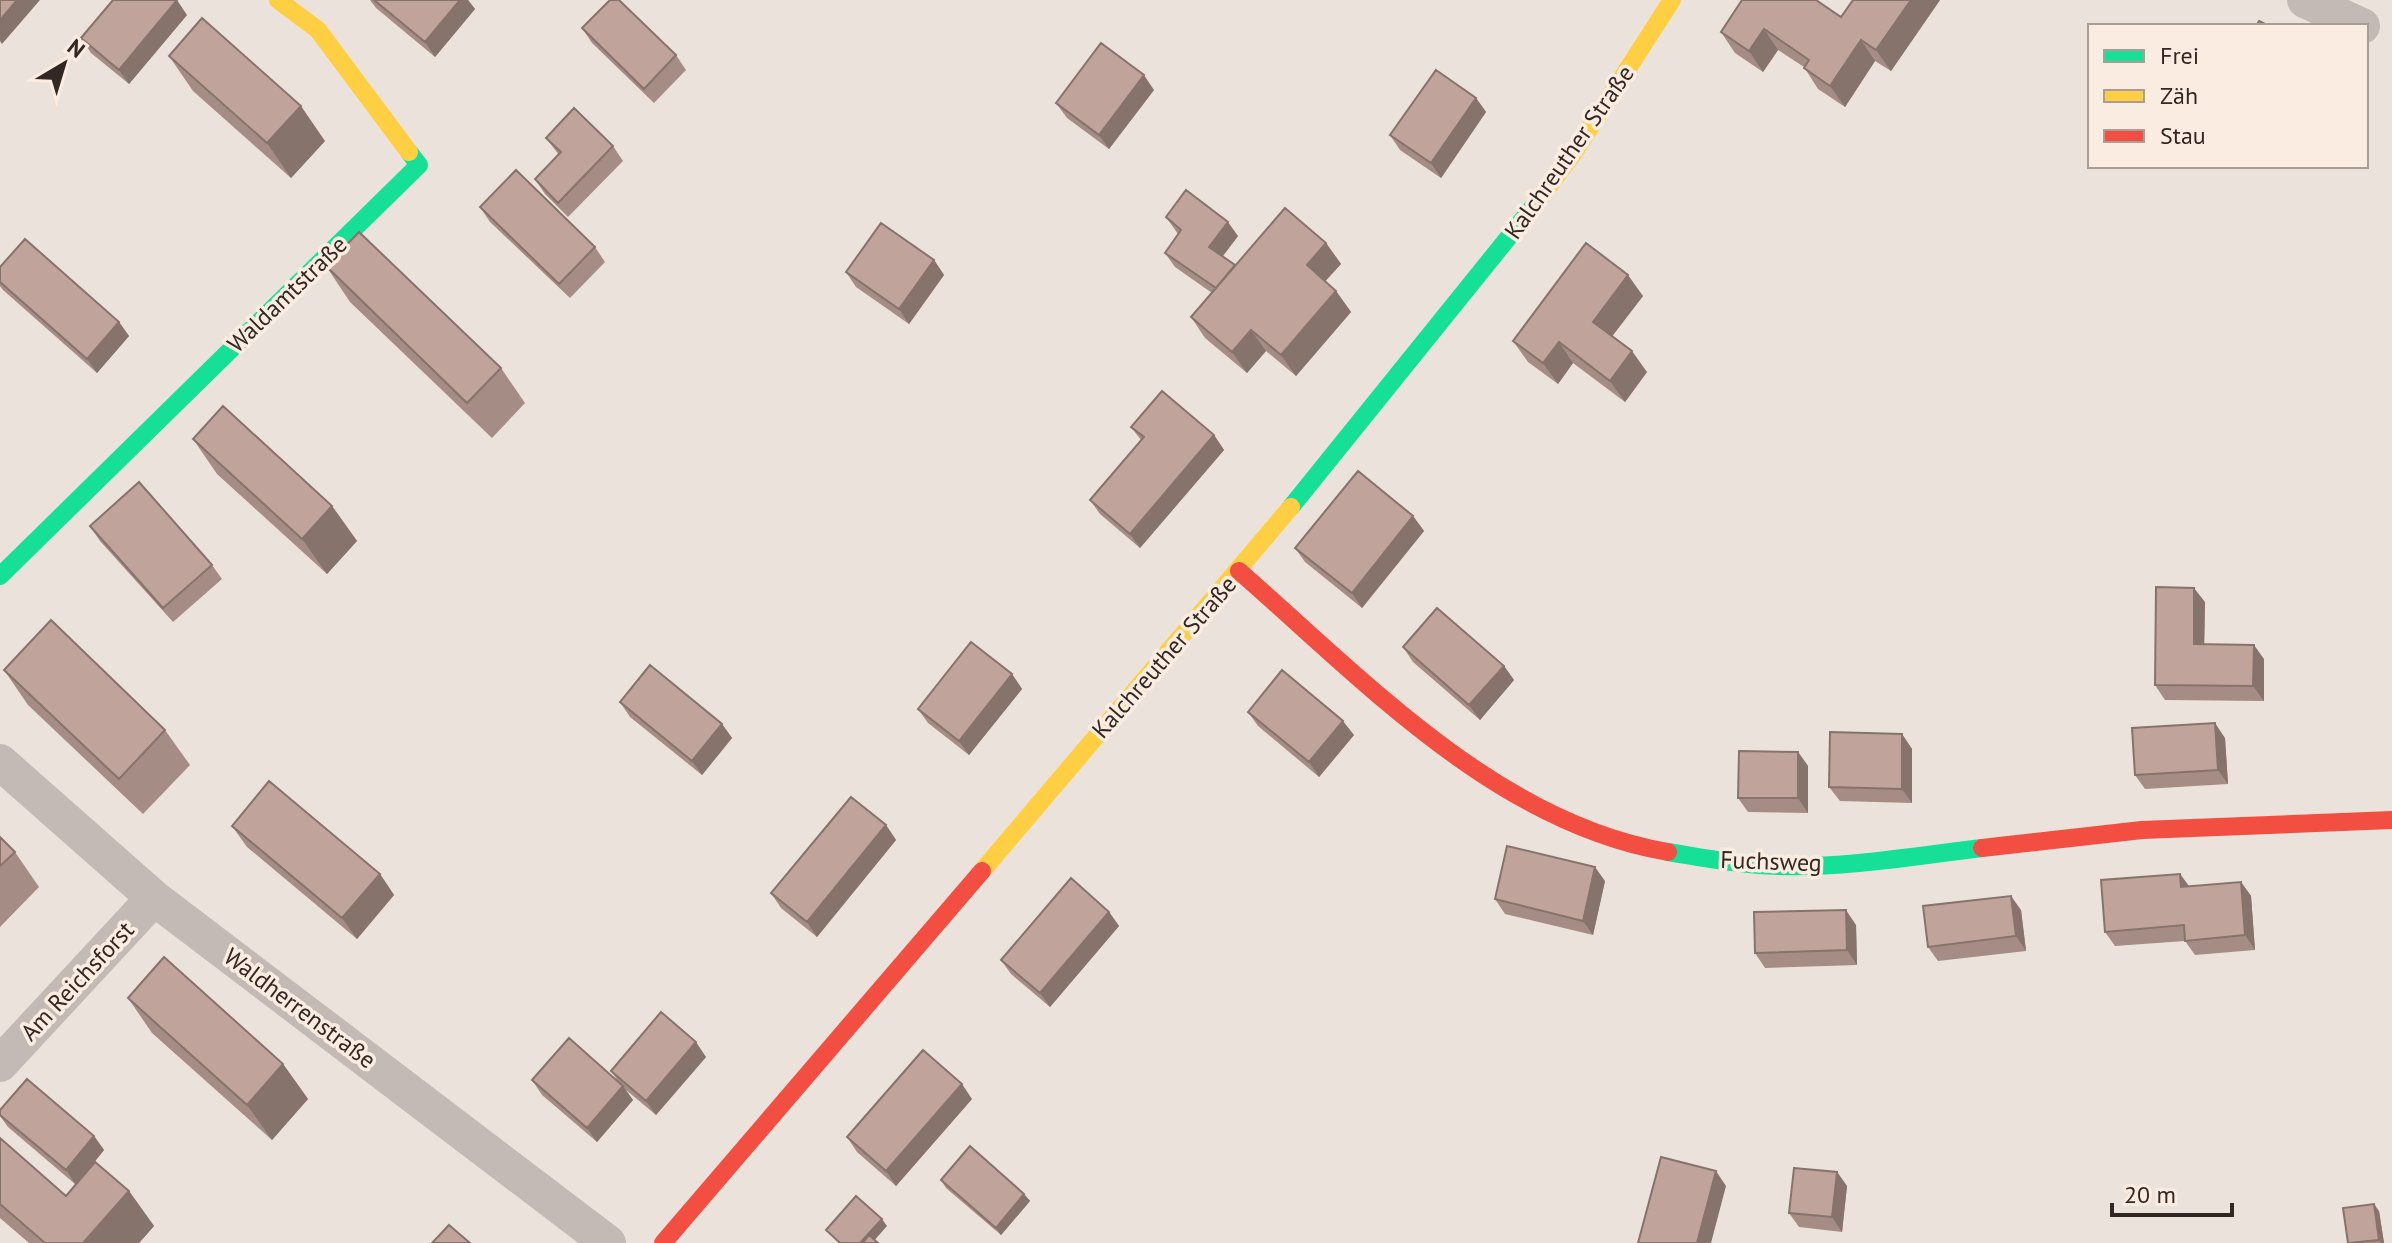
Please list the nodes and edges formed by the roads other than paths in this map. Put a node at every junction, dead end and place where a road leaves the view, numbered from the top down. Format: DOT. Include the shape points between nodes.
graph roads {
  1 [pos="278,0"];
  2 [pos="1672,0"];
  3 [pos="2305,0"];
  4 [pos="2357,24"];
  5 [pos="2368,29"];
  6 [pos="2392,38"];
  7 [pos="1239,571"];
  8 [pos="0,576"];
  9 [pos="0,762"];
  10 [pos="2392,820"];
  11 [pos="154,898"];
  12 [pos="0,1064"];
  13 [pos="608,1243"];
  14 [pos="663,1243"];
  1 -- 8 [label="street, Waldamtstraße" via="318,30 419,165"];
  2 -- 7 [label="street, Kalchreuther Straße" via="1575,151 1510,238"];
  3 -- 4 [label="street"];
  5 -- 6 [label="street"];
  7 -- 10 [label="street, Fuchsweg" via="1440,746 1505,790 1639,847 1781,866 2142,830"];
  7 -- 14 [label="street, Kalchreuther Straße"];
  9 -- 11 [label="street, Waldherrenstraße"];
  11 -- 12 [label="street, Am Reichsforst"];
  11 -- 13 [label="street, Waldherrenstraße"];
}
